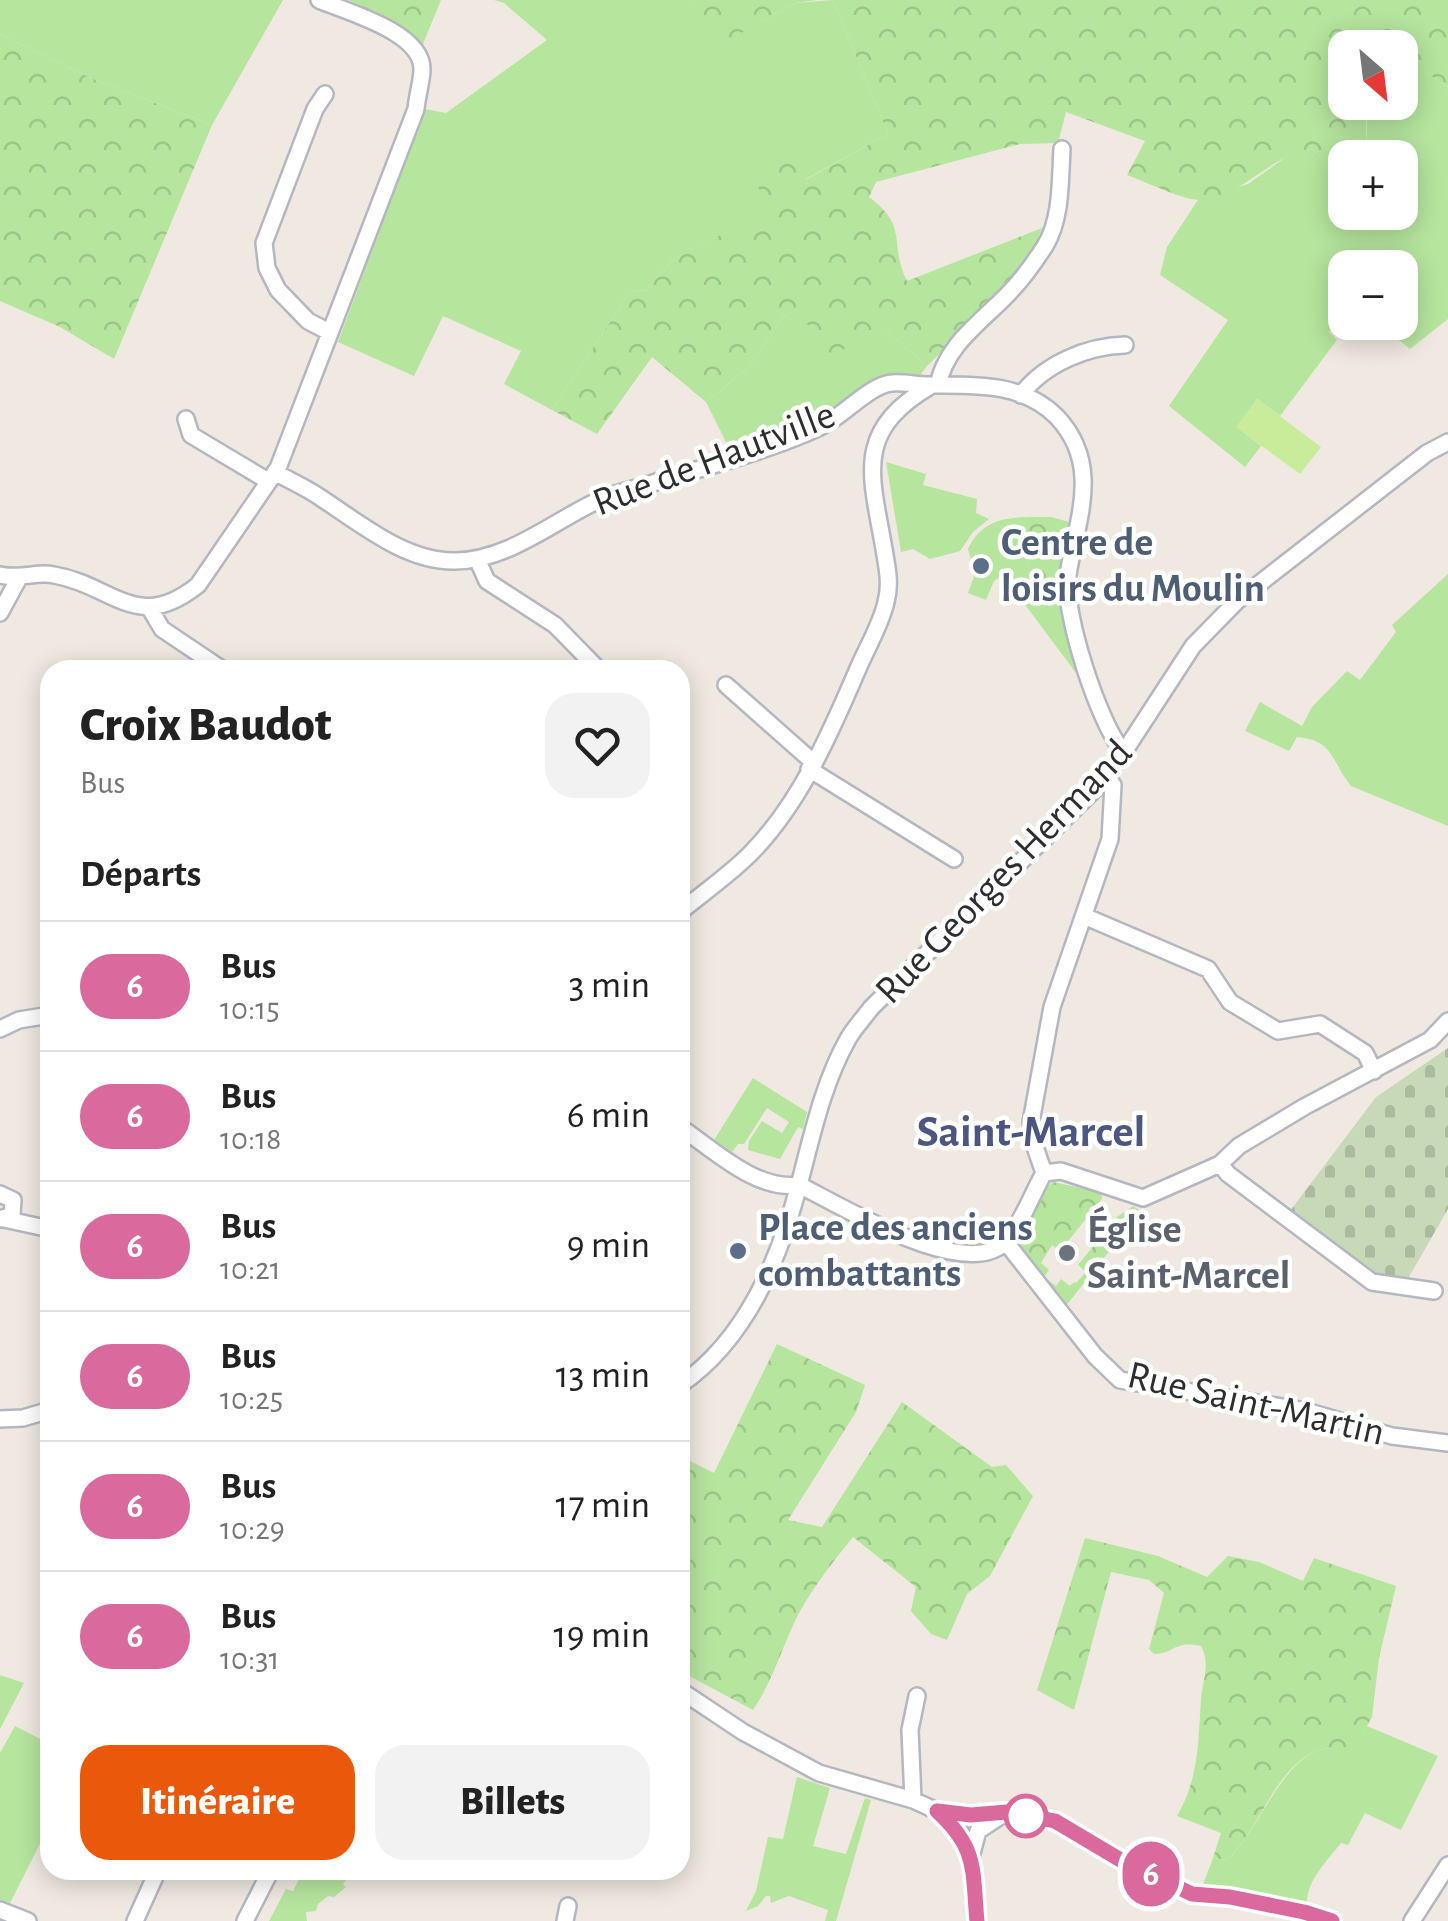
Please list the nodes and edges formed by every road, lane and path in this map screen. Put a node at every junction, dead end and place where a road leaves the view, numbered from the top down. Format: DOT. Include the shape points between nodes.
graph roads {
  1 [pos="319,0"];
  2 [pos="325,94"];
  3 [pos="1062,149"];
  4 [pos="330,332"];
  5 [pos="1126,345"];
  6 [pos="935,385"];
  7 [pos="1020,395"];
  8 [pos="186,419"];
  9 [pos="1448,442"];
  10 [pos="272,477"];
  11 [pos="478,560"];
  12 [pos="0,574"];
  13 [pos="19,578"];
  14 [pos="149,607"];
  15 [pos="0,613"];
  16 [pos="208,660"];
  17 [pos="589,660"];
  18 [pos="726,685"];
  19 [pos="1124,752"];
  20 [pos="811,766"];
  21 [pos="1106,775"];
  22 [pos="954,858"];
  23 [pos="690,904"];
  24 [pos="1084,916"];
  25 [pos="40,1017"];
  26 [pos="1448,1021"];
  27 [pos="0,1030"];
  28 [pos="1374,1071"];
  29 [pos="690,1134"];
  30 [pos="1220,1164"];
  31 [pos="1044,1174"];
  32 [pos="799,1185"];
  33 [pos="4,1203"];
  34 [pos="40,1225"];
  35 [pos="1006,1242"];
  36 [pos="1434,1292"];
  37 [pos="690,1378"];
  38 [pos="40,1413"];
  39 [pos="0,1420"];
  40 [pos="1448,1444"];
  41 [pos="916,1696"];
  42 [pos="690,1697"];
  43 [pos="913,1800"];
  44 [pos="937,1811"];
  45 [pos="1007,1812"];
  46 [pos="971,1857"];
  47 [pos="1448,1865"];
  48 [pos="153,1880"];
  49 [pos="266,1880"];
  50 [pos="0,1910"];
  51 [pos="28,1921"];
  52 [pos="135,1921"];
  53 [pos="245,1921"];
  54 [pos="977,1921"];
  55 [pos="1332,1921"];
  56 [pos="1412,1921"];
  1 -- 4 [label="street" via="392,30 412,44 422,66 416,109"];
  2 -- 4 [label="street" via="264,243 278,290 308,321"];
  3 -- 6 [label="street" via="1057,213 1046,244 1011,292 957,344"];
  4 -- 10 [label="street"];
  5 -- 7 [label="street" via="1052,366"];
  6 -- 7 [label="street, Rue de Hautville" via="989,386"];
  6 -- 11 [label="street, Rue de Hautville" via="887,382 824,426 596,501"];
  6 -- 20 [label="street" via="888,424 872,455 889,577 886,603"];
  7 -- 19 [label="street, Rue de Hautville" via="1058,418 1080,462 1083,514 1068,599 1104,720"];
  8 -- 10 [label="street, Rue de Hautville" via="191,435"];
  9 -- 19 [label="street, Rue Georges Hermand" via="1237,600 1193,646"];
  10 -- 11 [label="street, Rue de Hautville" via="430,560"];
  10 -- 14 [label="street" via="198,586 180,600"];
  11 -- 17 [label="street" via="487,581 555,625"];
  12 -- 13 [label="street"];
  13 -- 14 [label="street" via="48,573 127,605"];
  13 -- 15 [label="street"];
  14 -- 16 [label="street" via="162,629"];
  18 -- 20 [label="street"];
  19 -- 21 [label="street, Rue Georges Hermand"];
  20 -- 22 [label="street"];
  20 -- 23 [label="street" via="773,828"];
  21 -- 24 [label="street" via="1113,785 1110,839"];
  21 -- 32 [label="street, Rue Georges Hermand" via="872,1008 848,1040 822,1101"];
  24 -- 28 [label="street" via="1208,969 1230,1002 1278,1031 1320,1024 1366,1053"];
  24 -- 31 [label="street" via="1052,1007 1031,1122"];
  25 -- 27 [label="street"];
  26 -- 28 [label="street" via="1430,1040"];
  28 -- 30 [label="street" via="1238,1146"];
  29 -- 32 [label="street" via="754,1176 783,1187"];
  30 -- 31 [label="street" via="1143,1198 1062,1171"];
  30 -- 36 [label="street" via="1372,1282"];
  31 -- 35 [label="street"];
  32 -- 35 [label="street" via="946,1251 975,1255"];
  32 -- 37 [label="street" via="760,1292 740,1327"];
  33 -- 34 [label="street"];
  35 -- 40 [label="street, Rue Saint-Martin" via="1120,1380 1306,1411"];
  38 -- 39 [label="street"];
  41 -- 43 [label="street" via="910,1730"];
  42 -- 43 [label="street" via="819,1773"];
  43 -- 44 [label="street"];
  44 -- 45 [label="street"];
  44 -- 46 [label="street" via="960,1832"];
  45 -- 46 [label="street" via="978,1831"];
  45 -- 55 [label="street" via="1055,1821 1192,1894"];
  46 -- 54 [label="street"];
  47 -- 56 [label="street"];
  48 -- 52 [label="street"];
  49 -- 53 [label="street"];
  50 -- 51 [label="street"];
}
